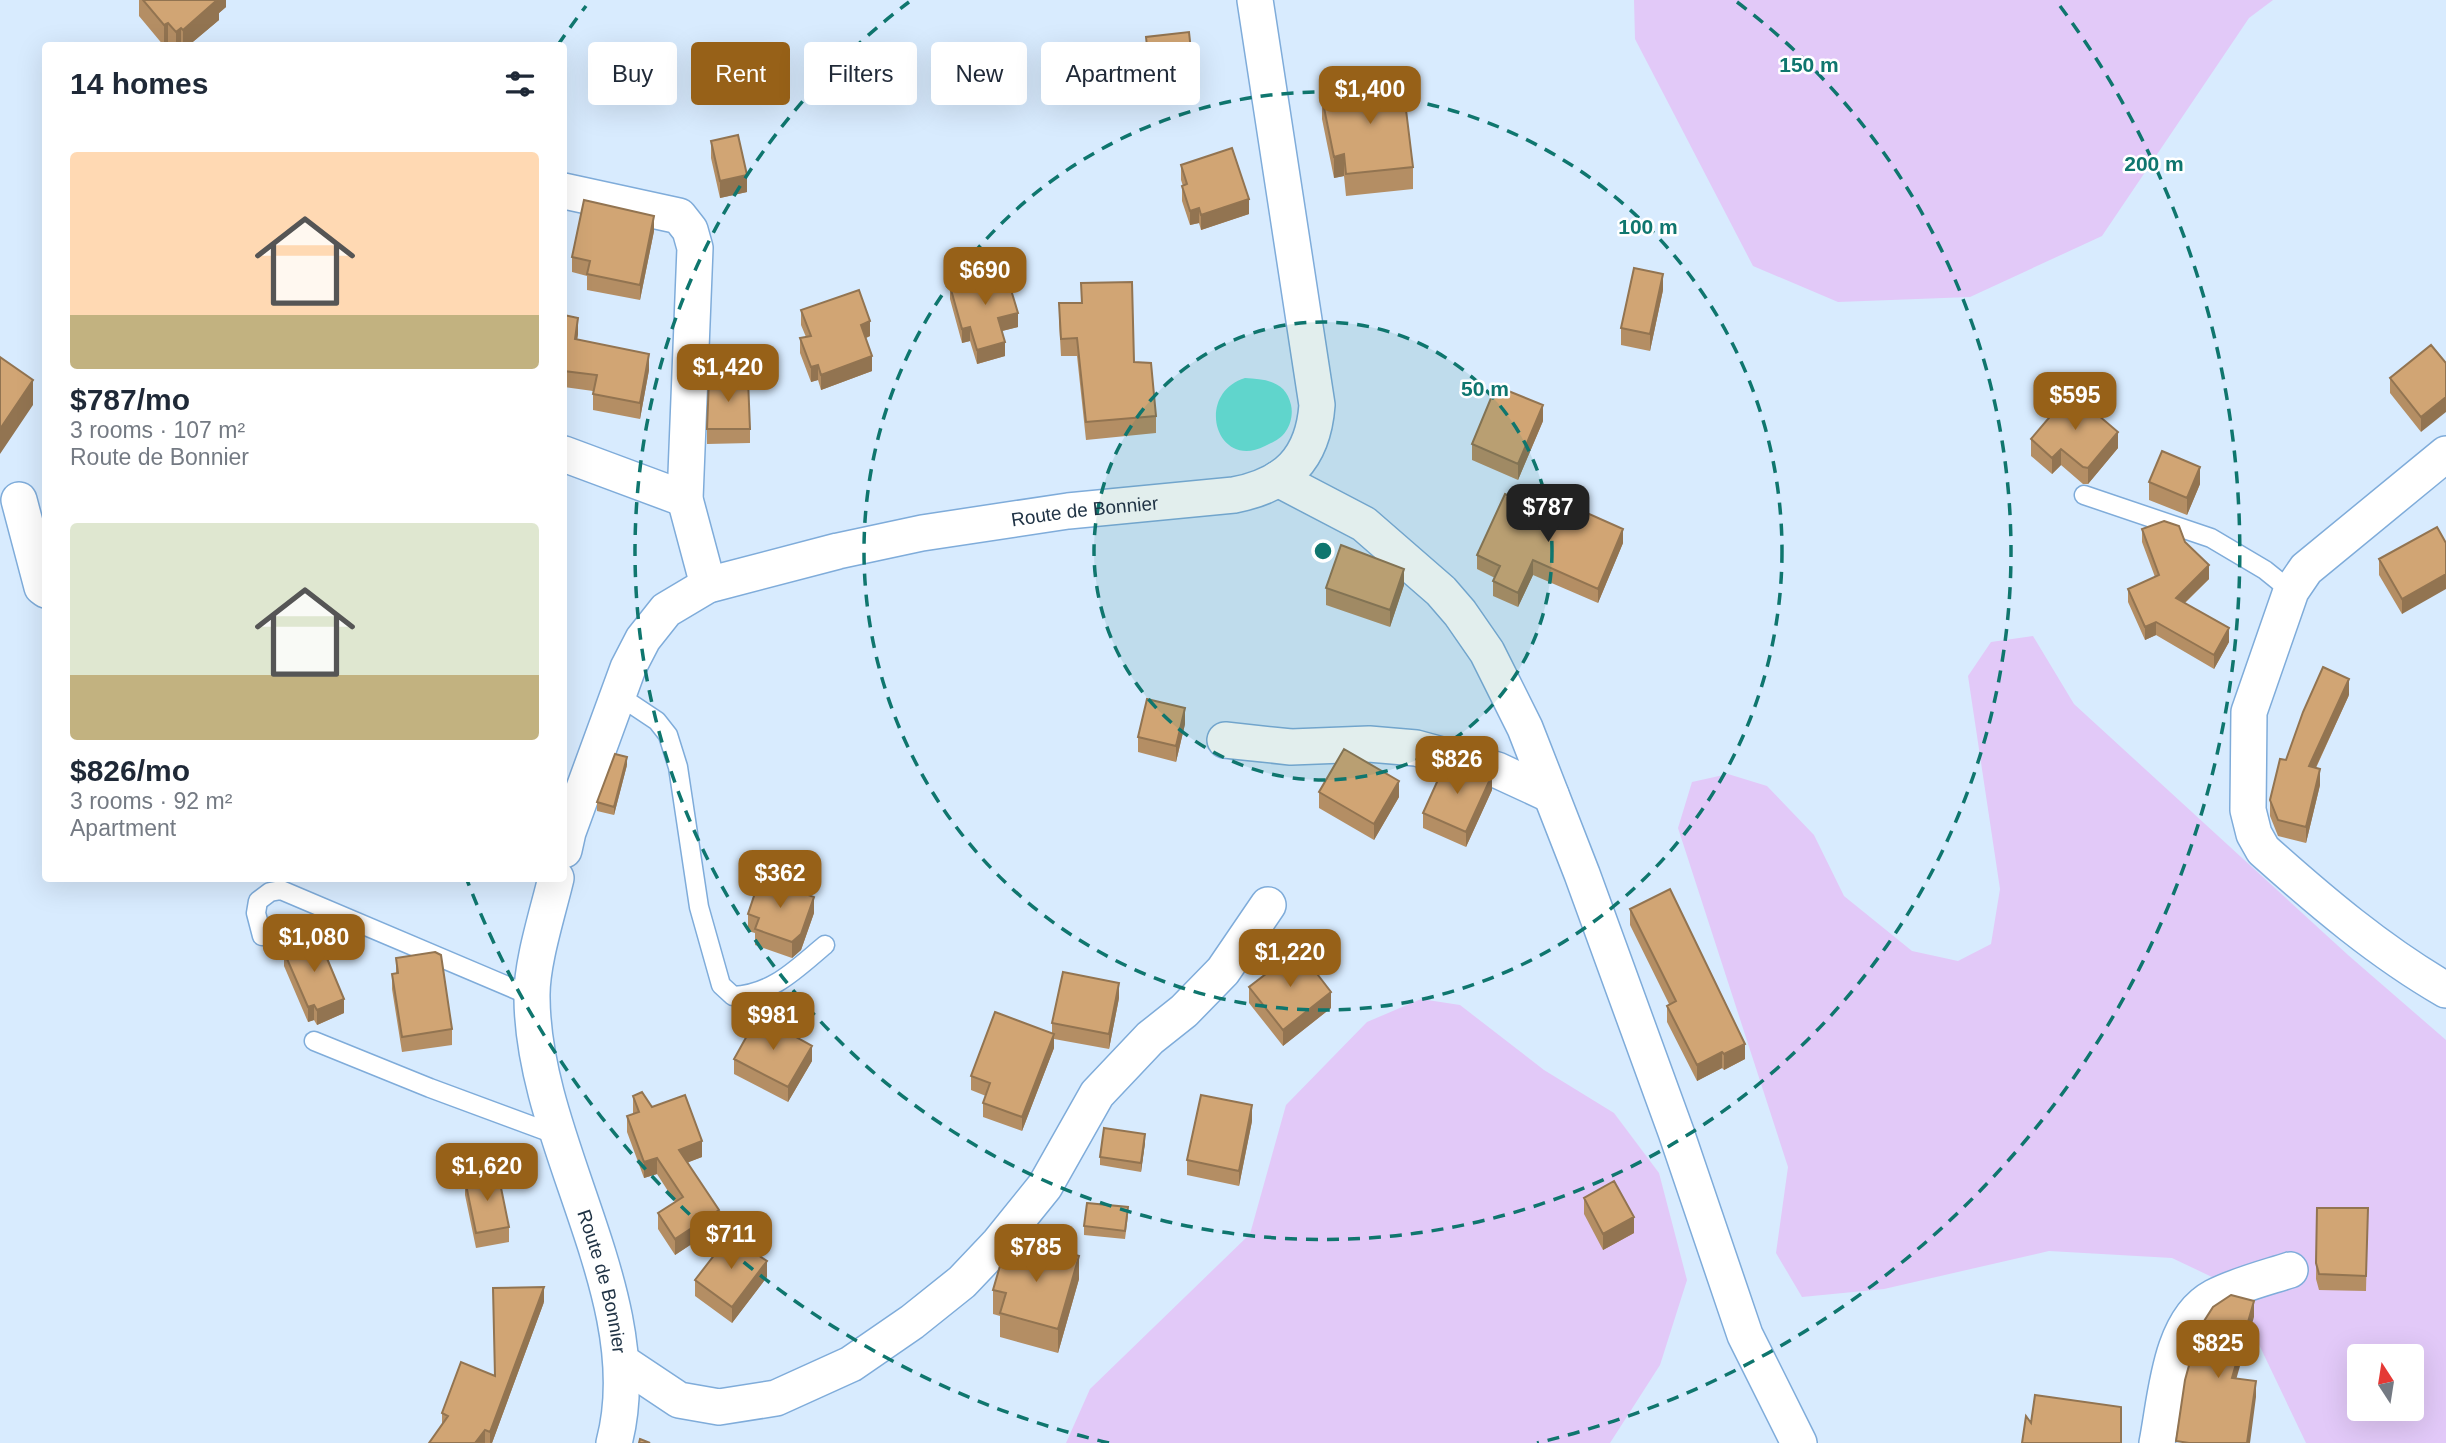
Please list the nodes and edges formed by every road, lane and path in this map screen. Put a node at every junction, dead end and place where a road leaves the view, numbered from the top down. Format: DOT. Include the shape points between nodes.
graph roads {
  1 [pos="1255,0"];
  2 [pos="567,192"];
  3 [pos="2446,454"];
  4 [pos="567,455"];
  5 [pos="1278,479"];
  6 [pos="2084,495"];
  7 [pos="685,499"];
  8 [pos="19,500"];
  9 [pos="42,583"];
  10 [pos="708,585"];
  11 [pos="2291,591"];
  12 [pos="618,695"];
  13 [pos="1225,740"];
  14 [pos="1552,794"];
  15 [pos="567,833"];
  16 [pos="555,882"];
  17 [pos="1268,905"];
  18 [pos="262,936"];
  19 [pos="825,945"];
  20 [pos="2446,990"];
  21 [pos="531,996"];
  22 [pos="314,1041"];
  23 [pos="557,1135"];
  24 [pos="2290,1270"];
  25 [pos="622,1362"];
  26 [pos="614,1443"];
  27 [pos="1799,1443"];
  28 [pos="2157,1443"];
  1 -- 5 [label="street, Route de Bonnier" via="1317,405 1316,428 1307,451"];
  2 -- 7 [label="street" via="679,216 690,230 695,248"];
  3 -- 11 [label="street" via="2306,569"];
  4 -- 7 [label="street"];
  5 -- 10 [label="street, Route de Bonnier" via="1257,491 1234,495 1068,511 922,533"];
  5 -- 14 [label="street" via="1364,524 1460,613 1493,663"];
  6 -- 11 [label="lane" via="2211,538"];
  7 -- 10 [label="street"];
  8 -- 9 [label="street"];
  10 -- 12 [label="street, Route de Bonnier" via="666,610 643,639"];
  11 -- 20 [label="street" via="2249,712 2248,810 2255,834 2263,850 2347,921"];
  12 -- 15 [label="street, Route de Bonnier"];
  12 -- 19 [label="lane" via="657,721 668,735 678,768 699,907 720,985 733,996 752,995 779,984"];
  13 -- 14 [label="street" via="1291,747 1369,744 1416,748 1497,770"];
  14 -- 27 [label="street" via="1745,1335"];
  16 -- 21 [label="street, Route de Bonnier"];
  17 -- 25 [label="street" via="1223,971 1097,1094 1045,1186 999,1243 962,1282 912,1322 851,1364 776,1398 719,1407 679,1400"];
  18 -- 21 [label="lane" via="258,901 281,890"];
  21 -- 23 [label="street, Route de Bonnier" via="536,1046"];
  22 -- 23 [label="lane"];
  23 -- 25 [label="street, Route de Bonnier" via="606,1282"];
  24 -- 28 [label="street" via="2214,1297 2194,1314 2181,1332"];
  25 -- 26 [label="street, Route de Bonnier" via="622,1399"];
}
